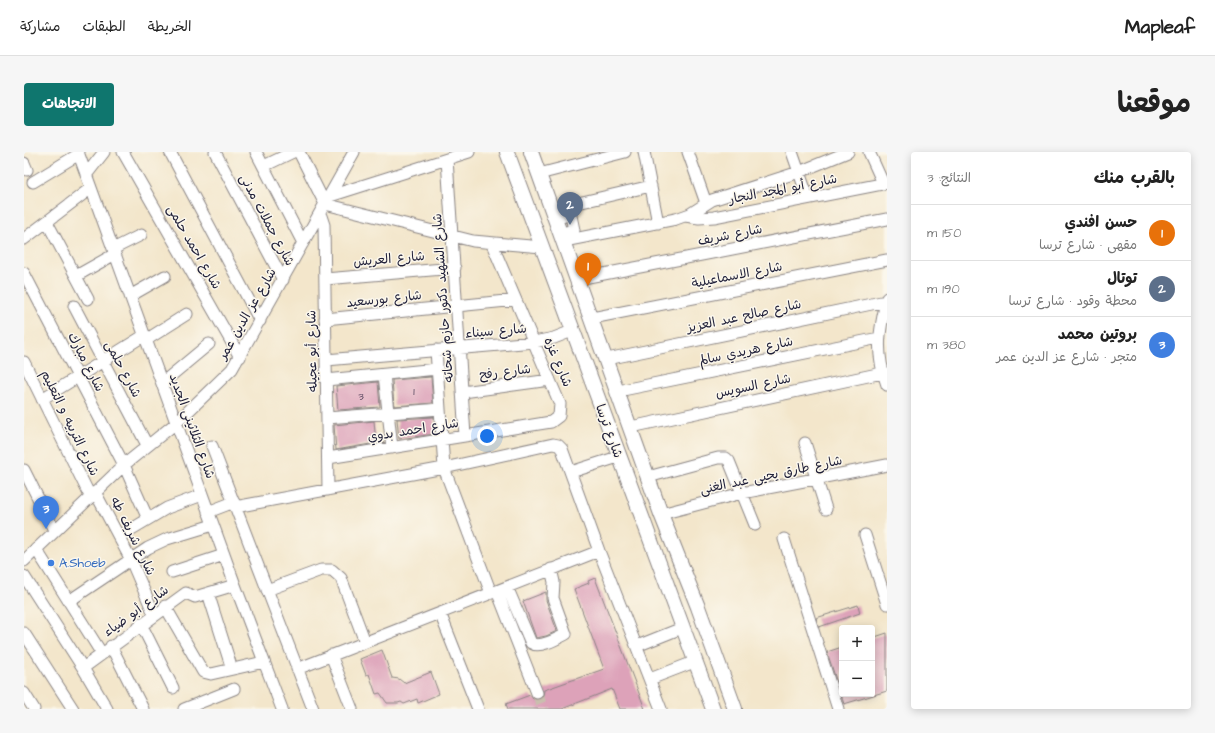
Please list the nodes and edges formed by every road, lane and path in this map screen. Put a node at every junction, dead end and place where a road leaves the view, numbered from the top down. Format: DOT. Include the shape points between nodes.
graph roads {
  1 [pos="104,152"];
  2 [pos="123,152"];
  3 [pos="170,152"];
  4 [pos="214,152"];
  5 [pos="256,152"];
  6 [pos="293,152"];
  7 [pos="299,152"];
  8 [pos="470,152"];
  9 [pos="507,152"];
  10 [pos="531,152"];
  11 [pos="625,152"];
  12 [pos="644,152"];
  13 [pos="688,152"];
  14 [pos="792,152"];
  15 [pos="848,152"];
  16 [pos="869,152"];
  17 [pos="78,153"];
  18 [pos="349,155"];
  19 [pos="447,159"];
  20 [pos="264,166"];
  21 [pos="799,172"];
  22 [pos="539,174"];
  23 [pos="86,175"];
  24 [pos="33,182"];
  25 [pos="885,183"];
  26 [pos="651,186"];
  27 [pos="91,188"];
  28 [pos="808,198"];
  29 [pos="706,203"];
  30 [pos="325,204"];
  31 [pos="553,214"];
  32 [pos="684,216"];
  33 [pos="887,219"];
  34 [pos="47,222"];
  35 [pos="658,224"];
  36 [pos="141,235"];
  37 [pos="453,236"];
  38 [pos="562,237"];
  39 [pos="24,239"];
  40 [pos="303,243"];
  41 [pos="492,244"];
  42 [pos="542,247"];
  43 [pos="114,251"];
  44 [pos="887,260"];
  45 [pos="455,268"];
  46 [pos="24,273"];
  47 [pos="76,276"];
  48 [pos="165,276"];
  49 [pos="325,278"];
  50 [pos="578,279"];
  51 [pos="283,280"];
  52 [pos="130,296"];
  53 [pos="88,299"];
  54 [pos="887,299"];
  55 [pos="516,300"];
  56 [pos="74,306"];
  57 [pos="457,306"];
  58 [pos="187,314"];
  59 [pos="592,318"];
  60 [pos="325,319"];
  61 [pos="260,320"];
  62 [pos="572,331"];
  63 [pos="882,333"];
  64 [pos="145,338"];
  65 [pos="534,342"];
  66 [pos="210,344"];
  67 [pos="460,348"];
  68 [pos="436,350"];
  69 [pos="240,356"];
  70 [pos="606,359"];
  71 [pos="326,360"];
  72 [pos="103,361"];
  73 [pos="24,362"];
  74 [pos="437,369"];
  75 [pos="882,373"];
  76 [pos="384,375"];
  77 [pos="78,377"];
  78 [pos="326,380"];
  79 [pos="550,380"];
  80 [pos="162,383"];
  81 [pos="887,385"];
  82 [pos="618,391"];
  83 [pos="462,392"];
  84 [pos="42,399"];
  85 [pos="440,409"];
  86 [pos="388,413"];
  87 [pos="327,418"];
  88 [pos="551,422"];
  89 [pos="176,423"];
  90 [pos="630,427"];
  91 [pos="465,436"];
  92 [pos="442,440"];
  93 [pos="805,443"];
  94 [pos="147,445"];
  95 [pos="212,446"];
  96 [pos="392,448"];
  97 [pos="618,456"];
  98 [pos="328,458"];
  99 [pos="124,465"];
  100 [pos="887,465"];
  101 [pos="444,468"];
  102 [pos="24,470"];
  103 [pos="571,472"];
  104 [pos="648,476"];
  105 [pos="816,479"];
  106 [pos="328,490"];
  107 [pos="742,493"];
  108 [pos="93,494"];
  109 [pos="202,495"];
  110 [pos="234,505"];
  111 [pos="826,509"];
  112 [pos="208,512"];
  113 [pos="661,514"];
  114 [pos="148,519"];
  115 [pos="755,524"];
  116 [pos="213,525"];
  117 [pos="54,530"];
  118 [pos="865,535"];
  119 [pos="120,536"];
  120 [pos="784,539"];
  121 [pos="36,549"];
  122 [pos="599,551"];
  123 [pos="224,555"];
  124 [pos="679,557"];
  125 [pos="130,558"];
  126 [pos="24,561"];
  127 [pos="551,570"];
  128 [pos="172,572"];
  129 [pos="24,576"];
  130 [pos="664,582"];
  131 [pos="234,585"];
  132 [pos="267,590"];
  133 [pos="498,590"];
  134 [pos="208,593"];
  135 [pos="69,601"];
  136 [pos="887,604"];
  137 [pos="165,606"];
  138 [pos="698,606"];
  139 [pos="440,613"];
  140 [pos="154,614"];
  141 [pos="141,624"];
  142 [pos="681,627"];
  143 [pos="24,633"];
  144 [pos="365,642"];
  145 [pos="111,646"];
  146 [pos="636,646"];
  147 [pos="102,654"];
  148 [pos="331,655"];
  149 [pos="264,662"];
  150 [pos="694,662"];
  151 [pos="83,668"];
  152 [pos="297,668"];
  153 [pos="232,669"];
  154 [pos="650,679"];
  155 [pos="174,688"];
  156 [pos="234,689"];
  157 [pos="24,693"];
  158 [pos="537,693"];
  159 [pos="34,709"];
  160 [pos="73,709"];
  161 [pos="107,709"];
  162 [pos="143,709"];
  163 [pos="184,709"];
  164 [pos="282,709"];
  165 [pos="313,709"];
  166 [pos="352,709"];
  167 [pos="478,709"];
  168 [pos="661,709"];
  169 [pos="712,709"];
  170 [pos="735,709"];
  171 [pos="838,709"];
  1 -- 23 [label="street"];
  2 -- 69 [label="street, شارع احمد حلمى"];
  3 -- 61 [label="street"];
  4 -- 51 [label="street, شارع جملات مدنى"];
  5 -- 20 [label="street"];
  6 -- 20 [label="street"];
  7 -- 30 [label="street, شارع أبو عجيله"];
  8 -- 19 [label="street"];
  9 -- 42 [label="main road, شارع ترسا"];
  10 -- 22 [label="main road, شارع ترسا"];
  11 -- 22 [label="street"];
  12 -- 26 [label="street"];
  13 -- 29 [label="street"];
  14 -- 21 [label="street"];
  15 -- 21 [label="street"];
  16 -- 25 [label="street"];
  17 -- 23 [label="street, شارع الثلاثينى الجديد"];
  17 -- 24 [label="street"];
  18 -- 30 [label="street, شارع عز الدين عمر"];
  19 -- 30 [label="street"];
  19 -- 37 [label="street, شارع الشهيد دكتور حازم شحاته"];
  20 -- 40 [label="street"];
  21 -- 28 [label="street"];
  21 -- 29 [label="street"];
  22 -- 31 [label="main road, شارع ترسا"];
  23 -- 27 [label="street, شارع الثلاثينى الجديد"];
  25 -- 28 [label="street, شارع أبو المجد النجار"];
  26 -- 31 [label="street"];
  26 -- 35 [label="street"];
  27 -- 34 [label="street"];
  27 -- 43 [label="street, شارع الثلاثينى الجديد"];
  28 -- 32 [label="street, شارع أبو المجد النجار" via="714,217"];
  29 -- 32 [label="street"];
  30 -- 37 [label="street"];
  30 -- 40 [label="street, شارع عز الدين عمر"];
  30 -- 49 [label="street, شارع أبو عجيله"];
  31 -- 38 [label="main road, شارع ترسا"];
  32 -- 35 [label="street"];
  33 -- 50 [label="street, شارع شريف"];
  34 -- 39 [label="street"];
  34 -- 47 [label="street"];
  35 -- 38 [label="street"];
  36 -- 43 [label="street"];
  37 -- 41 [label="street"];
  37 -- 45 [label="street, شارع الشهيد دكتور حازم شحاته"];
  38 -- 50 [label="main road, شارع ترسا"];
  40 -- 51 [label="street, شارع عز الدين عمر"];
  41 -- 42 [label="street"];
  41 -- 55 [label="street, شارع غزه"];
  42 -- 62 [label="main road, شارع ترسا"];
  43 -- 47 [label="street"];
  43 -- 52 [label="street, شارع الثلاثينى الجديد"];
  44 -- 59 [label="street, شارع الاسماعيلية"];
  45 -- 49 [label="street, شارع العريش"];
  45 -- 57 [label="street, شارع الشهيد دكتور حازم شحاته"];
  46 -- 77 [label="street, شارع مبارك"];
  47 -- 53 [label="street"];
  48 -- 52 [label="street"];
  49 -- 60 [label="street, شارع أبو عجيله"];
  50 -- 59 [label="main road, شارع ترسا"];
  51 -- 61 [label="street, شارع عز الدين عمر"];
  52 -- 64 [label="street, شارع الثلاثينى الجديد"];
  54 -- 63 [label="street"];
  54 -- 70 [label="street, شارع صالح عبد العزيز"];
  55 -- 57 [label="street, شارع بورسعيد"];
  55 -- 65 [label="street, شارع غزه"];
  56 -- 72 [label="street, شارع حلمى"];
  57 -- 60 [label="street, شارع بورسعيد"];
  57 -- 67 [label="street, شارع الشهيد دكتور حازم شحاته"];
  58 -- 64 [label="street"];
  59 -- 70 [label="main road, شارع ترسا"];
  60 -- 71 [label="street, شارع أبو عجيله"];
  61 -- 69 [label="street, شارع عز الدين عمر"];
  62 -- 65 [label="street, شارع سيناء"];
  62 -- 97 [label="main road, شارع ترسا"];
  63 -- 75 [label="street"];
  63 -- 82 [label="street, شارع هريدي سالم"];
  64 -- 72 [label="street"];
  64 -- 80 [label="street, شارع الثلاثينى الجديد"];
  65 -- 67 [label="street, شارع سيناء"];
  65 -- 79 [label="street, شارع غزه"];
  66 -- 80 [label="street"];
  67 -- 68 [label="street, شارع سيناء"];
  67 -- 83 [label="street, شارع الشهيد دكتور حازم شحاته"];
  68 -- 71 [label="street, شارع سيناء"];
  68 -- 74 [label="street"];
  69 -- 89 [label="street, شارع عز الدين عمر" via="227,374"];
  70 -- 82 [label="main road, شارع ترسا"];
  71 -- 78 [label="street, شارع أبو عجيله"];
  72 -- 77 [label="street"];
  72 -- 94 [label="street, شارع حلمى"];
  73 -- 84 [label="street, شارع التربيه و التعليم"];
  74 -- 76 [label="street"];
  74 -- 85 [label="street"];
  75 -- 81 [label="street"];
  75 -- 90 [label="street, شارع السويس"];
  76 -- 78 [label="street"];
  76 -- 86 [label="street"];
  77 -- 84 [label="street"];
  77 -- 99 [label="street, شارع مبارك"];
  78 -- 87 [label="street, شارع أبو عجيله"];
  79 -- 83 [label="street, شارع رفح"];
  79 -- 88 [label="street, شارع غزه" via="561,407 559,416"];
  80 -- 89 [label="street, شارع الثلاثينى الجديد"];
  82 -- 90 [label="main road, شارع ترسا"];
  83 -- 91 [label="street, شارع الشهيد دكتور حازم شحاته"];
  84 -- 108 [label="street, شارع التربيه و التعليم"];
  85 -- 86 [label="street"];
  85 -- 92 [label="street"];
  86 -- 87 [label="street"];
  86 -- 96 [label="street"];
  87 -- 98 [label="street, شارع أبو عجيله"];
  88 -- 91 [label="street, شارع احمد بدوي"];
  89 -- 94 [label="street, شارع عز الدين عمر"];
  89 -- 109 [label="street, شارع الثلاثينى الجديد"];
  90 -- 104 [label="main road, شارع ترسا"];
  91 -- 92 [label="street, شارع احمد بدوي"];
  92 -- 96 [label="street, شارع احمد بدوي"];
  92 -- 101 [label="street"];
  93 -- 105 [label="street"];
  94 -- 99 [label="street, شارع عز الدين عمر"];
  95 -- 110 [label="street"];
  96 -- 98 [label="street, شارع احمد بدوي"];
  97 -- 103 [label="street"];
  97 -- 130 [label="main road, شارع ترسا"];
  98 -- 106 [label="street, شارع أبو عجيله"];
  99 -- 108 [label="street, شارع عز الدين عمر"];
  99 -- 114 [label="street, شارع مبارك"];
  100 -- 105 [label="street, شارع طارق يحيى عبد الغنى"];
  101 -- 103 [label="street" via="556,444 562,449"];
  101 -- 106 [label="street"];
  101 -- 133 [label="street"];
  102 -- 117 [label="street"];
  103 -- 122 [label="street"];
  104 -- 107 [label="street" via="723,457 729,461"];
  104 -- 113 [label="main road, شارع ترسا"];
  105 -- 107 [label="street, شارع طارق يحيى عبد الغنى"];
  105 -- 111 [label="street"];
  106 -- 110 [label="street"];
  107 -- 113 [label="street, شارع طارق يحيى عبد الغنى"];
  107 -- 115 [label="street"];
  108 -- 117 [label="street, شارع عز الدين عمر"];
  108 -- 119 [label="street, شارع شريف طه"];
  109 -- 112 [label="street, شارع الثلاثينى الجديد"];
  109 -- 114 [label="street" via="167,508"];
  110 -- 112 [label="street"];
  110 -- 132 [label="street"];
  112 -- 116 [label="street, شارع الثلاثينى الجديد"];
  113 -- 124 [label="main road, شارع ترسا"];
  114 -- 119 [label="street"];
  116 -- 123 [label="street, شارع الثلاثينى الجديد"];
  116 -- 125 [label="street" via="167,539"];
  117 -- 121 [label="street, شارع عز الدين عمر"];
  118 -- 136 [label="street"];
  119 -- 125 [label="street, شارع شريف طه"];
  120 -- 171 [label="street"];
  121 -- 126 [label="street, شارع عز الدين عمر"];
  121 -- 135 [label="street"];
  122 -- 127 [label="street"];
  122 -- 146 [label="street"];
  123 -- 128 [label="street"];
  123 -- 131 [label="street, شارع الثلاثينى الجديد"];
  124 -- 130 [label="main road" via="675,579"];
  124 -- 138 [label="main road, شارع ترسا"];
  125 -- 135 [label="street"];
  125 -- 140 [label="street, شارع شريف طه"];
  127 -- 133 [label="street"];
  127 -- 133 [label="street" via="554,582 553,598 566,634 539,645 532,643"];
  129 -- 151 [label="street"];
  130 -- 142 [label="main road, شارع ترسا"];
  131 -- 134 [label="street"];
  131 -- 149 [label="street, شارع الثلاثينى الجديد"];
  132 -- 144 [label="street" via="321,570 332,570 341,578"];
  132 -- 152 [label="street"];
  133 -- 139 [label="street"];
  133 -- 158 [label="street"];
  134 -- 137 [label="street, شارع أبو ضياء" via="195,597 186,593"];
  134 -- 153 [label="street"];
  135 -- 147 [label="street"];
  137 -- 140 [label="street, شارع أبو ضياء"];
  137 -- 153 [label="street" via="201,670 211,674"];
  138 -- 142 [label="main road" via="688,600 683,604"];
  138 -- 170 [label="main road, شارع ترسا"];
  139 -- 144 [label="street"];
  139 -- 167 [label="street"];
  140 -- 141 [label="street, شارع أبو ضياء"];
  141 -- 145 [label="street, شارع أبو ضياء"];
  141 -- 155 [label="street"];
  142 -- 146 [label="street"];
  142 -- 150 [label="main road, شارع ترسا"];
  143 -- 160 [label="street"];
  144 -- 148 [label="street"];
  145 -- 147 [label="street, شارع أبو ضياء"];
  145 -- 162 [label="street"];
  146 -- 154 [label="street"];
  147 -- 151 [label="street, شارع أبو ضياء"];
  148 -- 152 [label="street"];
  148 -- 166 [label="street"];
  149 -- 153 [label="street"];
  149 -- 164 [label="street, شارع الثلاثينى الجديد"];
  150 -- 154 [label="street"];
  150 -- 169 [label="main road, شارع ترسا"];
  151 -- 161 [label="street"];
  152 -- 165 [label="street"];
  154 -- 168 [label="street"];
  156 -- 163 [label="street"];
  157 -- 159 [label="street"];
}
